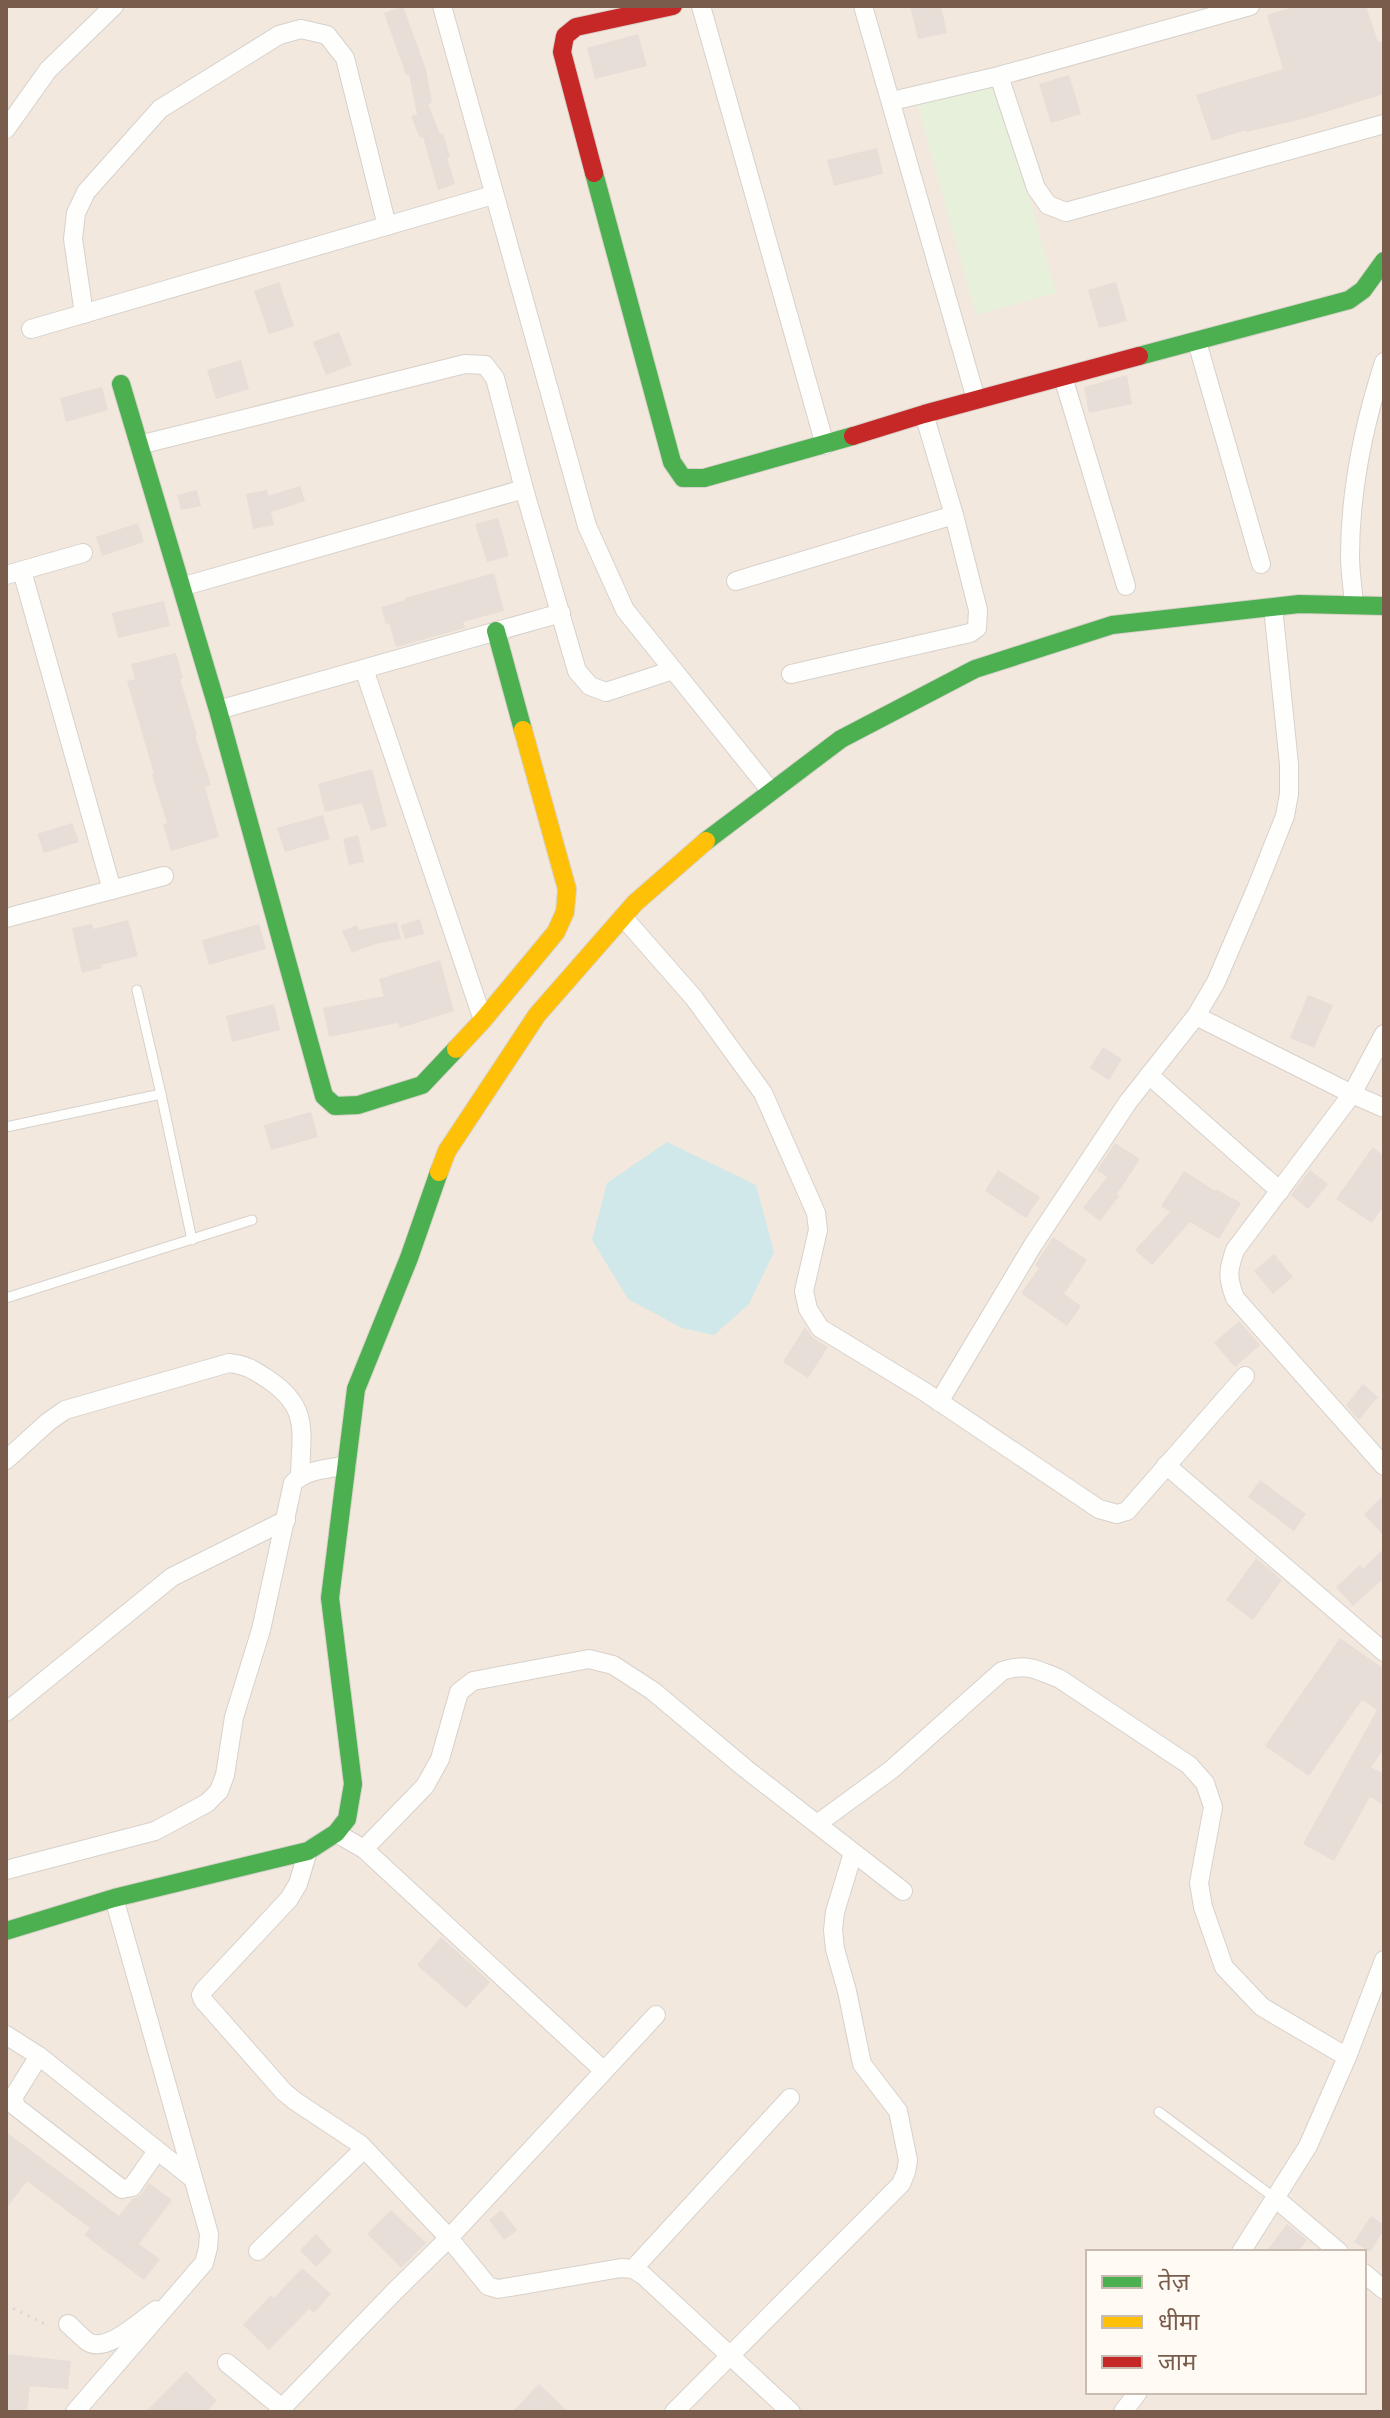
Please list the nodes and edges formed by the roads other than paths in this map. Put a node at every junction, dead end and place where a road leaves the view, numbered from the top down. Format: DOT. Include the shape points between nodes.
graph roads {
  1 [pos="114,6"];
  2 [pos="442,6"];
  3 [pos="673,6"];
  4 [pos="701,6"];
  5 [pos="863,6"];
  6 [pos="1250,6"];
  7 [pos="999,76"];
  8 [pos="892,101"];
  9 [pos="1384,124"];
  10 [pos="6,129"];
  11 [pos="493,195"];
  12 [pos="387,226"];
  13 [pos="1384,261"];
  14 [pos="84,314"];
  15 [pos="31,329"];
  16 [pos="1197,342"];
  17 [pos="1384,362"];
  18 [pos="1063,377"];
  19 [pos="121,384"];
  20 [pos="976,399"];
  21 [pos="924,414"];
  22 [pos="139,445"];
  23 [pos="825,445"];
  24 [pos="524,489"];
  25 [pos="954,515"];
  26 [pos="83,553"];
  27 [pos="1261,564"];
  28 [pos="14,573"];
  29 [pos="736,581"];
  30 [pos="1126,586"];
  31 [pos="181,587"];
  32 [pos="1354,605"];
  33 [pos="1384,606"];
  34 [pos="1273,607"];
  35 [pos="561,613"];
  36 [pos="496,631"];
  37 [pos="364,669"];
  38 [pos="673,670"];
  39 [pos="791,674"];
  40 [pos="218,710"];
  41 [pos="770,790"];
  42 [pos="164,876"];
  43 [pos="112,890"];
  44 [pos="623,917"];
  45 [pos="6,918"];
  46 [pos="137,990"];
  47 [pos="1196,1016"];
  48 [pos="483,1020"];
  49 [pos="1384,1034"];
  50 [pos="1149,1075"];
  51 [pos="161,1094"];
  52 [pos="1352,1094"];
  53 [pos="1384,1108"];
  54 [pos="6,1127"];
  55 [pos="1280,1191"];
  56 [pos="252,1220"];
  57 [pos="192,1240"];
  58 [pos="6,1298"];
  59 [pos="1245,1376"];
  60 [pos="939,1402"];
  61 [pos="6,1460"];
  62 [pos="347,1465"];
  63 [pos="1166,1465"];
  64 [pos="1384,1466"];
  65 [pos="300,1476"];
  66 [pos="286,1520"];
  67 [pos="1384,1652"];
  68 [pos="6,1712"];
  69 [pos="817,1824"];
  70 [pos="336,1833"];
  71 [pos="364,1849"];
  72 [pos="308,1851"];
  73 [pos="853,1853"];
  74 [pos="6,1870"];
  75 [pos="903,1891"];
  76 [pos="114,1898"];
  77 [pos="6,1931"];
  78 [pos="1384,1960"];
  79 [pos="656,2015"];
  80 [pos="6,2035"];
  81 [pos="39,2056"];
  82 [pos="1347,2057"];
  83 [pos="604,2071"];
  84 [pos="790,2098"];
  85 [pos="1159,2112"];
  86 [pos="364,2149"];
  87 [pos="157,2151"];
  88 [pos="192,2178"];
  89 [pos="1275,2198"];
  90 [pos="449,2238"];
  91 [pos="1242,2250"];
  92 [pos="1337,2250"];
  93 [pos="258,2251"];
  94 [pos="633,2269"];
  95 [pos="1366,2275"];
  96 [pos="1384,2290"];
  97 [pos="178,2295"];
  98 [pos="68,2324"];
  99 [pos="730,2356"];
  100 [pos="227,2363"];
  101 [pos="282,2411"];
  102 [pos="75,2412"];
  103 [pos="674,2412"];
  104 [pos="791,2412"];
  1 -- 10 [label="street" via="48,70"];
  2 -- 11 [label="street"];
  3 -- 23 [label="street" via="576,27 565,36 562,52 672,462 683,478 704,478"];
  4 -- 23 [label="street"];
  5 -- 8 [label="street"];
  6 -- 7 [label="street"];
  7 -- 8 [label="street"];
  7 -- 9 [label="street" via="1036,188 1048,205 1066,212"];
  8 -- 20 [label="street"];
  11 -- 12 [label="street"];
  11 -- 38 [label="street" via="587,526 625,610"];
  12 -- 14 [label="street"];
  12 -- 14 [label="street" via="345,58 327,35 301,29 279,35 160,109 86,192 76,213 73,239"];
  13 -- 16 [label="street" via="1349,300"];
  14 -- 15 [label="street"];
  16 -- 18 [label="street"];
  16 -- 27 [label="street"];
  17 -- 32 [label="street" via="1369,408 1353,500"];
  18 -- 20 [label="street"];
  18 -- 30 [label="street"];
  19 -- 22 [label="street"];
  20 -- 21 [label="street"];
  21 -- 23 [label="street"];
  21 -- 25 [label="street"];
  22 -- 24 [label="street" via="465,364 485,365 495,378"];
  22 -- 31 [label="street"];
  24 -- 31 [label="street"];
  24 -- 35 [label="street"];
  25 -- 29 [label="street"];
  25 -- 39 [label="street" via="978,610 977,628"];
  26 -- 28 [label="street"];
  28 -- 43 [label="street"];
  31 -- 40 [label="street"];
  32 -- 33 [label="street"];
  32 -- 34 [label="street"];
  34 -- 41 [label="street" via="1112,625 975,669 841,739"];
  34 -- 47 [label="street" via="1289,764 1285,816 1216,982"];
  35 -- 36 [label="street"];
  35 -- 38 [label="street" via="577,671 590,686 606,692"];
  36 -- 37 [label="street"];
  36 -- 48 [label="street" via="567,889 556,932"];
  37 -- 40 [label="street"];
  37 -- 48 [label="street"];
  38 -- 41 [label="street"];
  40 -- 48 [label="street" via="324,1096 335,1106 358,1105 422,1085"];
  41 -- 44 [label="street" via="721,827"];
  42 -- 43 [label="street"];
  43 -- 45 [label="street"];
  44 -- 60 [label="street" via="694,998 763,1093 816,1213 818,1230 804,1291 820,1328"];
  44 -- 62 [label="street" via="537,1015 447,1151 356,1389"];
  46 -- 51 [label="lane"];
  47 -- 50 [label="street"];
  47 -- 52 [label="street"];
  49 -- 52 [label="street"];
  50 -- 55 [label="street"];
  50 -- 60 [label="street" via="1033,1245"];
  51 -- 54 [label="lane"];
  51 -- 57 [label="lane"];
  52 -- 53 [label="street"];
  52 -- 55 [label="street"];
  55 -- 64 [label="street" via="1235,1250 1228,1269 1235,1298"];
  56 -- 57 [label="lane"];
  57 -- 58 [label="lane"];
  59 -- 63 [label="street"];
  60 -- 63 [label="street" via="1099,1509 1117,1514 1127,1511"];
  61 -- 65 [label="street" via="65,1410 229,1363 248,1366 290,1397 301,1422"];
  62 -- 65 [label="street"];
  62 -- 70 [label="street" via="330,1598 353,1784 347,1819"];
  63 -- 67 [label="street"];
  65 -- 66 [label="street" via="293,1483"];
  66 -- 68 [label="street" via="172,1577"];
  66 -- 74 [label="street" via="219,1791 155,1831"];
  69 -- 71 [label="street" via="653,1691 613,1665 589,1659 473,1681 459,1692 440,1759 425,1786"];
  69 -- 73 [label="street"];
  69 -- 82 [label="street" via="891,1770 1002,1671 1019,1665 1060,1679 1189,1765 1205,1783 1213,1807 1199,1883 1224,1967 1262,2007"];
  70 -- 71 [label="street"];
  70 -- 72 [label="street"];
  71 -- 83 [label="street"];
  72 -- 76 [label="street"];
  72 -- 86 [label="street" via="289,1899 201,1995 284,2092"];
  73 -- 75 [label="street"];
  73 -- 99 [label="street" via="835,1912 835,1949 862,2064 898,2111 906,2172 901,2184"];
  76 -- 77 [label="street"];
  76 -- 88 [label="street"];
  78 -- 82 [label="street"];
  79 -- 83 [label="street"];
  80 -- 81 [label="street"];
  81 -- 87 [label="street"];
  81 -- 87 [label="street" via="14,2096 15,2106 122,2189 132,2187"];
  82 -- 89 [label="street" via="1308,2146"];
  83 -- 90 [label="street"];
  84 -- 94 [label="street"];
  85 -- 89 [label="lane"];
  86 -- 90 [label="street"];
  86 -- 93 [label="street"];
  87 -- 88 [label="street"];
  88 -- 97 [label="street" via="209,2234 208,2248 204,2263"];
  89 -- 91 [label="street"];
  89 -- 92 [label="street"];
  90 -- 94 [label="street" via="488,2286 498,2289"];
  90 -- 101 [label="street"];
  94 -- 99 [label="street"];
  95 -- 96 [label="street"];
  97 -- 98 [label="street" via="110,2343 89,2343"];
  97 -- 102 [label="street"];
  99 -- 103 [label="street"];
  99 -- 104 [label="street"];
  100 -- 101 [label="street"];
}
